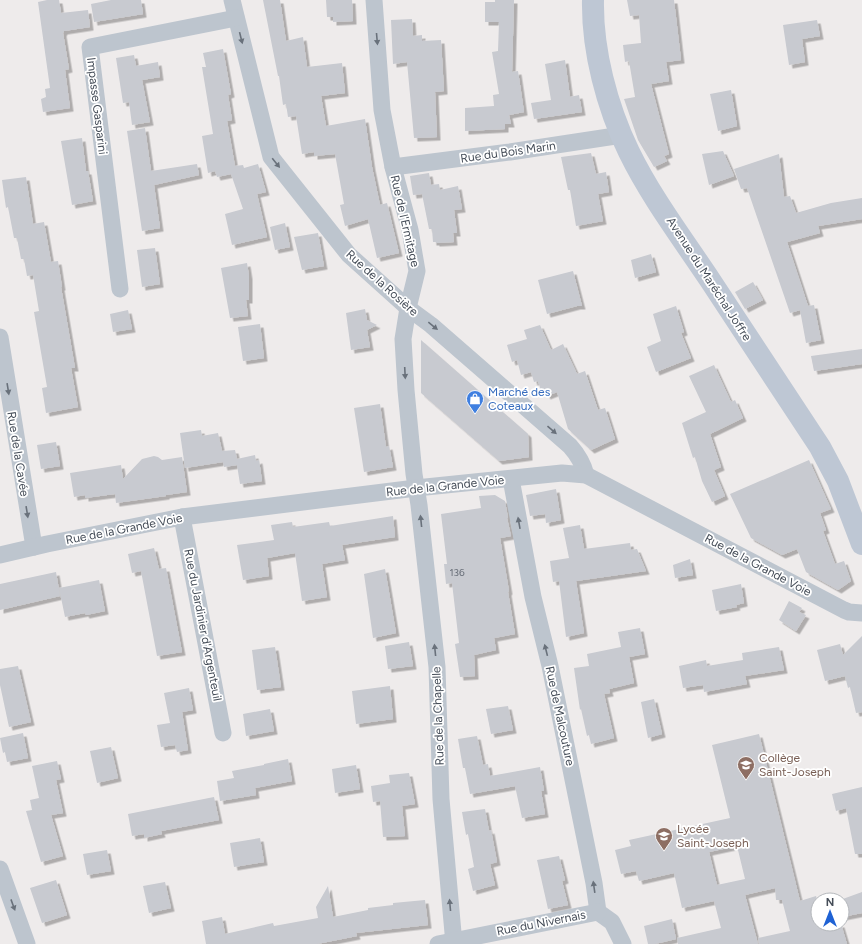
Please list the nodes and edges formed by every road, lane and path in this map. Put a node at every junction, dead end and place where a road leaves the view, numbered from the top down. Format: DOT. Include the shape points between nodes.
graph roads {
  1 [pos="232,0"];
  2 [pos="374,0"];
  3 [pos="593,0"];
  4 [pos="236,18"];
  5 [pos="622,135"];
  6 [pos="393,167"];
  7 [pos="120,289"];
  8 [pos="408,308"];
  9 [pos="0,337"];
  10 [pos="586,475"];
  11 [pos="511,479"];
  12 [pos="416,488"];
  13 [pos="182,517"];
  14 [pos="862,544"];
  15 [pos="34,547"];
  16 [pos="0,555"];
  17 [pos="862,613"];
  18 [pos="223,733"];
  19 [pos="0,868"];
  20 [pos="598,912"];
  21 [pos="448,943"];
  22 [pos="27,944"];
  23 [pos="623,944"];
  1 -- 4 [label="street, Rue de la Rosière"];
  2 -- 6 [label="street, Rue de l'Ermitage, one-way" via="382,110"];
  3 -- 5 [label="street, Avenue du Maréchal Joffre" via="594,30 600,65"];
  4 -- 7 [label="street, Impasse Gasparini" via="90,47"];
  4 -- 8 [label="street, Rue de la Rosière, one-way" via="271,157 349,255"];
  5 -- 6 [label="street, Rue du Bois Marin"];
  5 -- 14 [label="street, Avenue du Maréchal Joffre" via="656,198 820,446 838,481"];
  6 -- 8 [label="street, Rue de l'Ermitage" via="410,230 417,271"];
  8 -- 10 [label="street, Rue de la Rosière, one-way" via="432,325 570,446 579,456"];
  8 -- 12 [label="street, Rue de l'Ermitage, one-way" via="403,339"];
  9 -- 15 [label="street, Rue de la Cavée, one-way"];
  10 -- 11 [label="street, Rue de la Grande Voie" via="562,473"];
  10 -- 17 [label="street, Rue de la Grande Voie" via="844,610"];
  11 -- 12 [label="street, Rue de la Grande Voie"];
  20 -- 11 [label="street, Rue de Malcouture, one-way"];
  12 -- 13 [label="street, Rue de la Grande Voie"];
  21 -- 12 [label="street, Rue de la Chapelle, one-way" via="437,667"];
  13 -- 15 [label="street, Rue de la Grande Voie"];
  13 -- 18 [label="street, Rue du Jardinier d'Argenteuil"];
  15 -- 16 [label="street, Rue de la Grande Voie"];
  19 -- 22 [label="street, one-way"];
  20 -- 21 [label="street, Rue du Nivernais"];
  20 -- 23 [label="street" via="612,922"];
}
